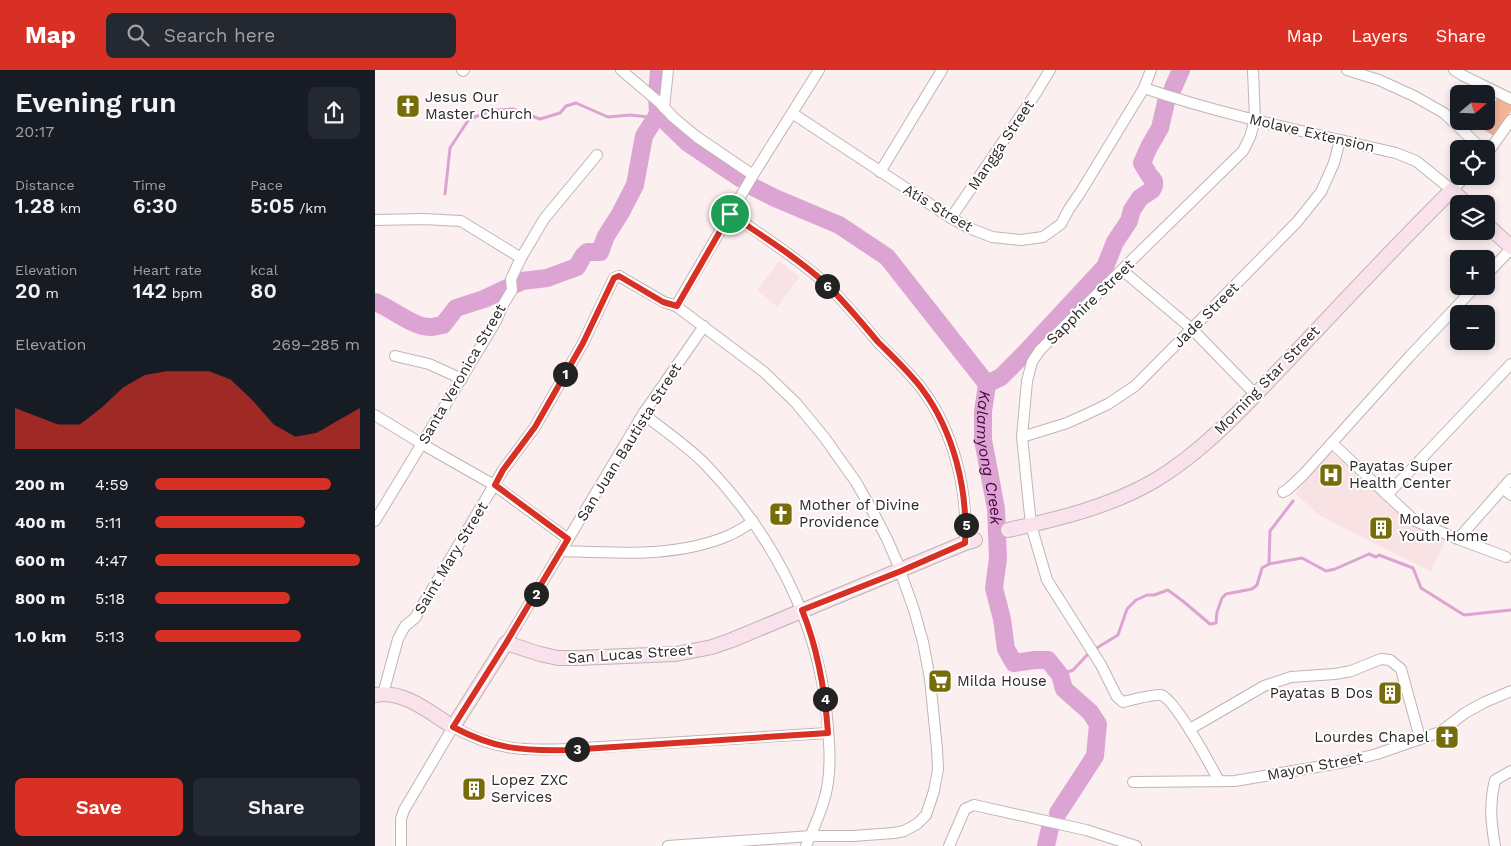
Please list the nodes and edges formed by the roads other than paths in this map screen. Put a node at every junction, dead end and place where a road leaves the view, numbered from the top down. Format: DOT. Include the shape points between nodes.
graph roads {
  1 [pos="621,70"];
  2 [pos="668,70"];
  3 [pos="819,70"];
  4 [pos="942,70"];
  5 [pos="1049,70"];
  6 [pos="1151,70"];
  7 [pos="1253,70"];
  8 [pos="1347,70"];
  9 [pos="1454,70"];
  10 [pos="1144,88"];
  11 [pos="1511,99"];
  12 [pos="659,103"];
  13 [pos="792,113"];
  14 [pos="1255,120"];
  15 [pos="1511,120"];
  16 [pos="1340,140"];
  17 [pos="1473,140"];
  18 [pos="1495,141"];
  19 [pos="597,155"];
  20 [pos="880,172"];
  21 [pos="753,174"];
  22 [pos="1457,185"];
  23 [pos="1452,190"];
  24 [pos="1457,195"];
  25 [pos="730,214"];
  26 [pos="951,218"];
  27 [pos="375,220"];
  28 [pos="1495,233"];
  29 [pos="1511,248"];
  30 [pos="521,258"];
  31 [pos="1495,266"];
  32 [pos="1122,270"];
  33 [pos="1468,295"];
  34 [pos="677,306"];
  35 [pos="704,326"];
  36 [pos="1192,329"];
  37 [pos="395,356"];
  38 [pos="1511,364"];
  39 [pos="462,379"];
  40 [pos="1256,394"];
  41 [pos="643,414"];
  42 [pos="375,415"];
  43 [pos="1022,437"];
  44 [pos="1332,443"];
  45 [pos="422,444"];
  46 [pos="1511,480"];
  47 [pos="495,485"];
  48 [pos="1283,492"];
  49 [pos="1507,492"];
  50 [pos="1387,495"];
  51 [pos="376,515"];
  52 [pos="753,521"];
  53 [pos="1031,525"];
  54 [pos="1008,530"];
  55 [pos="568,539"];
  56 [pos="1457,539"];
  57 [pos="970,541"];
  58 [pos="561,551"];
  59 [pos="1506,557"];
  60 [pos="901,571"];
  61 [pos="802,610"];
  62 [pos="506,643"];
  63 [pos="1511,691"];
  64 [pos="379,695"];
  65 [pos="453,727"];
  66 [pos="1190,729"];
  67 [pos="828,733"];
  68 [pos="1420,738"];
  69 [pos="1511,771"];
  70 [pos="1219,781"];
  71 [pos="1133,782"];
  72 [pos="809,841"];
  73 [pos="851,841"];
  74 [pos="401,846"];
  75 [pos="668,846"];
  76 [pos="949,846"];
  77 [pos="1136,846"];
  78 [pos="1495,846"];
  1 -- 12 [label="street"];
  2 -- 12 [label="street"];
  3 -- 13 [label="street"];
  4 -- 20 [label="street"];
  5 -- 26 [label="street, Mangga Street"];
  6 -- 10 [label="street, Atis Street"];
  7 -- 14 [label="street"];
  8 -- 17 [label="street" via="1415,96 1445,113"];
  9 -- 11 [label="street"];
  10 -- 14 [label="street, Molave Extension"];
  10 -- 26 [label="street, Atis Street" via="1061,224 1043,237 1021,240 991,237"];
  12 -- 21 [label="street" via="697,137"];
  13 -- 20 [label="street, Atis Street"];
  13 -- 21 [label="street"];
  14 -- 16 [label="street, Molave Extension"];
  14 -- 32 [label="street, Sapphire Street" via="1243,151"];
  15 -- 18 [label="street"];
  16 -- 23 [label="street, Molave Extension" via="1396,153 1416,162"];
  16 -- 36 [label="street, Jade Street" via="1321,192 1297,222"];
  19 -- 30 [label="street, Santa Veronica Street" via="544,219"];
  20 -- 26 [label="street, Atis Street"];
  21 -- 25 [label="street"];
  22 -- 23 [label="street, Morning Star Street"];
  23 -- 24 [label="street, Molave Extension"];
  23 -- 40 [label="street, Morning Star Street"];
  25 -- 34 [label="street"];
  25 -- 57 [label="street" via="825,283 922,390 939,416 953,450 965,498"];
  27 -- 30 [label="street" via="461,221"];
  28 -- 29 [label="street"];
  29 -- 31 [label="street"];
  30 -- 39 [label="street, Santa Veronica Street" via="511,279 512,290"];
  32 -- 36 [label="street"];
  32 -- 43 [label="street, Sapphire Street" via="1069,321 1033,362 1027,381"];
  33 -- 44 [label="street"];
  34 -- 35 [label="street, Saint Mary Street"];
  34 -- 47 [label="street, Saint Mary Street" via="663,302 619,276 614,278 583,343 535,427"];
  35 -- 41 [label="street, San Juan Bautista Street"];
  35 -- 60 [label="street, Saint Mary Street" via="764,372 824,436 860,489"];
  36 -- 40 [label="street"];
  36 -- 43 [label="street, Jade Street" via="1135,386 1108,404 1067,423"];
  37 -- 39 [label="street" via="429,364"];
  38 -- 50 [label="street"];
  39 -- 45 [label="street, Santa Veronica Street"];
  40 -- 53 [label="street, Morning Star Street" via="1185,460 1154,481 1112,502"];
  41 -- 52 [label="street" via="703,463"];
  41 -- 55 [label="street, San Juan Bautista Street"];
  42 -- 45 [label="street"];
  43 -- 53 [label="street, Sapphire Street"];
  44 -- 48 [label="street"];
  44 -- 50 [label="street"];
  45 -- 47 [label="street"];
  45 -- 51 [label="street, Santa Veronica Street"];
  46 -- 49 [label="street"];
  47 -- 55 [label="street"];
  47 -- 64 [label="street, Saint Mary Street" via="415,618 405,626"];
  49 -- 56 [label="street"];
  50 -- 56 [label="street" via="1415,520"];
  52 -- 58 [label="street" via="723,538 677,550 620,553"];
  52 -- 61 [label="street" via="772,548"];
  53 -- 54 [label="street"];
  53 -- 66 [label="street, Sapphire Street" via="1047,580 1119,700 1162,696"];
  55 -- 58 [label="street, San Juan Bautista Street"];
  56 -- 59 [label="street"];
  57 -- 60 [label="street, San Lucas Street"];
  58 -- 62 [label="street, San Juan Bautista Street"];
  60 -- 61 [label="street, San Lucas Street"];
  60 -- 73 [label="street, Saint Mary Street" via="923,642 930,679 938,769 934,791 925,814 917,824 904,831"];
  61 -- 62 [label="street, San Lucas Street" via="732,640 676,654 558,658"];
  61 -- 67 [label="street" via="822,680"];
  62 -- 65 [label="street, San Juan Bautista Street"];
  63 -- 68 [label="street, Mayon Street" via="1465,713 1440,732"];
  64 -- 65 [label="street" via="410,700"];
  65 -- 67 [label="street" via="489,743 529,750"];
  65 -- 74 [label="street, San Juan Bautista Street" via="404,810"];
  66 -- 68 [label="street" via="1265,686 1291,677 1351,671 1381,659 1390,660 1401,669"];
  66 -- 70 [label="street"];
  67 -- 72 [label="street" via="828,781 824,802"];
  68 -- 70 [label="street, Mayon Street" via="1345,762 1250,779"];
  69 -- 78 [label="street" via="1495,780 1493,789 1490,814"];
  70 -- 71 [label="street, Mayon Street"];
  72 -- 73 [label="street, Saint Mary Street"];
  72 -- 75 [label="street, Saint Mary Street"];
  76 -- 77 [label="street" via="965,809 975,805 1086,830"];
}
